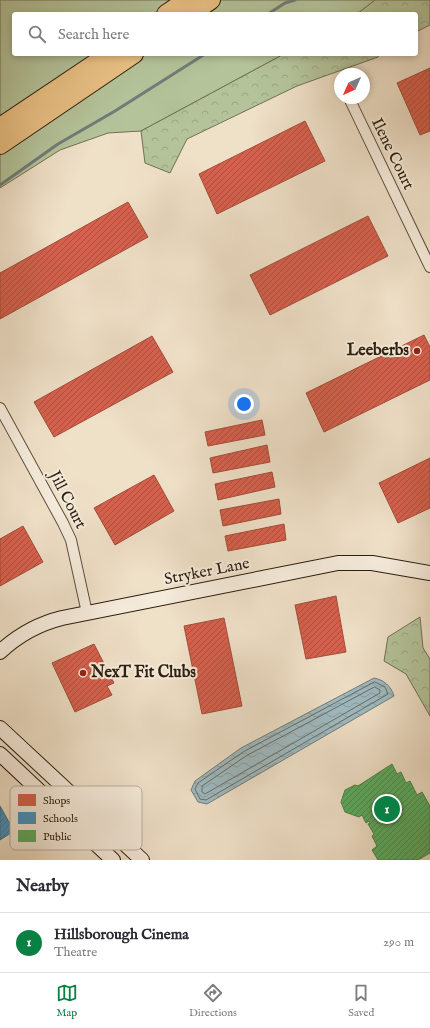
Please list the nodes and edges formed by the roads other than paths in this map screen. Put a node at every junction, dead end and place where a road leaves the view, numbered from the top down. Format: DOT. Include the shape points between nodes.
graph roads {
  1 [pos="187,0"];
  2 [pos="211,0"];
  3 [pos="169,12"];
  4 [pos="194,12"];
  5 [pos="106,56"];
  6 [pos="131,56"];
  7 [pos="352,104"];
  8 [pos="0,127"];
  9 [pos="0,145"];
  10 [pos="430,267"];
  11 [pos="0,408"];
  12 [pos="430,573"];
  13 [pos="86,613"];
  14 [pos="0,652"];
  15 [pos="0,728"];
  16 [pos="0,754"];
  17 [pos="34,786"];
  18 [pos="62,786"];
  19 [pos="102,850"];
  20 [pos="131,850"];
  21 [pos="113,860"];
  22 [pos="142,860"];
  1 -- 3 [label="highway"];
  2 -- 4 [label="highway"];
  5 -- 8 [label="highway"];
  6 -- 9 [label="highway"];
  7 -- 10 [label="street, Ilene Court"];
  11 -- 13 [label="street, Jill Court" via="64,523 71,540"];
  12 -- 13 [label="street, Stryker Lane" via="372,563 338,563"];
  13 -- 14 [label="street, Stryker Lane" via="36,627 19,636"];
  15 -- 18 [label="street"];
  16 -- 17 [label="street"];
  19 -- 21 [label="street"];
  20 -- 22 [label="street"];
}
